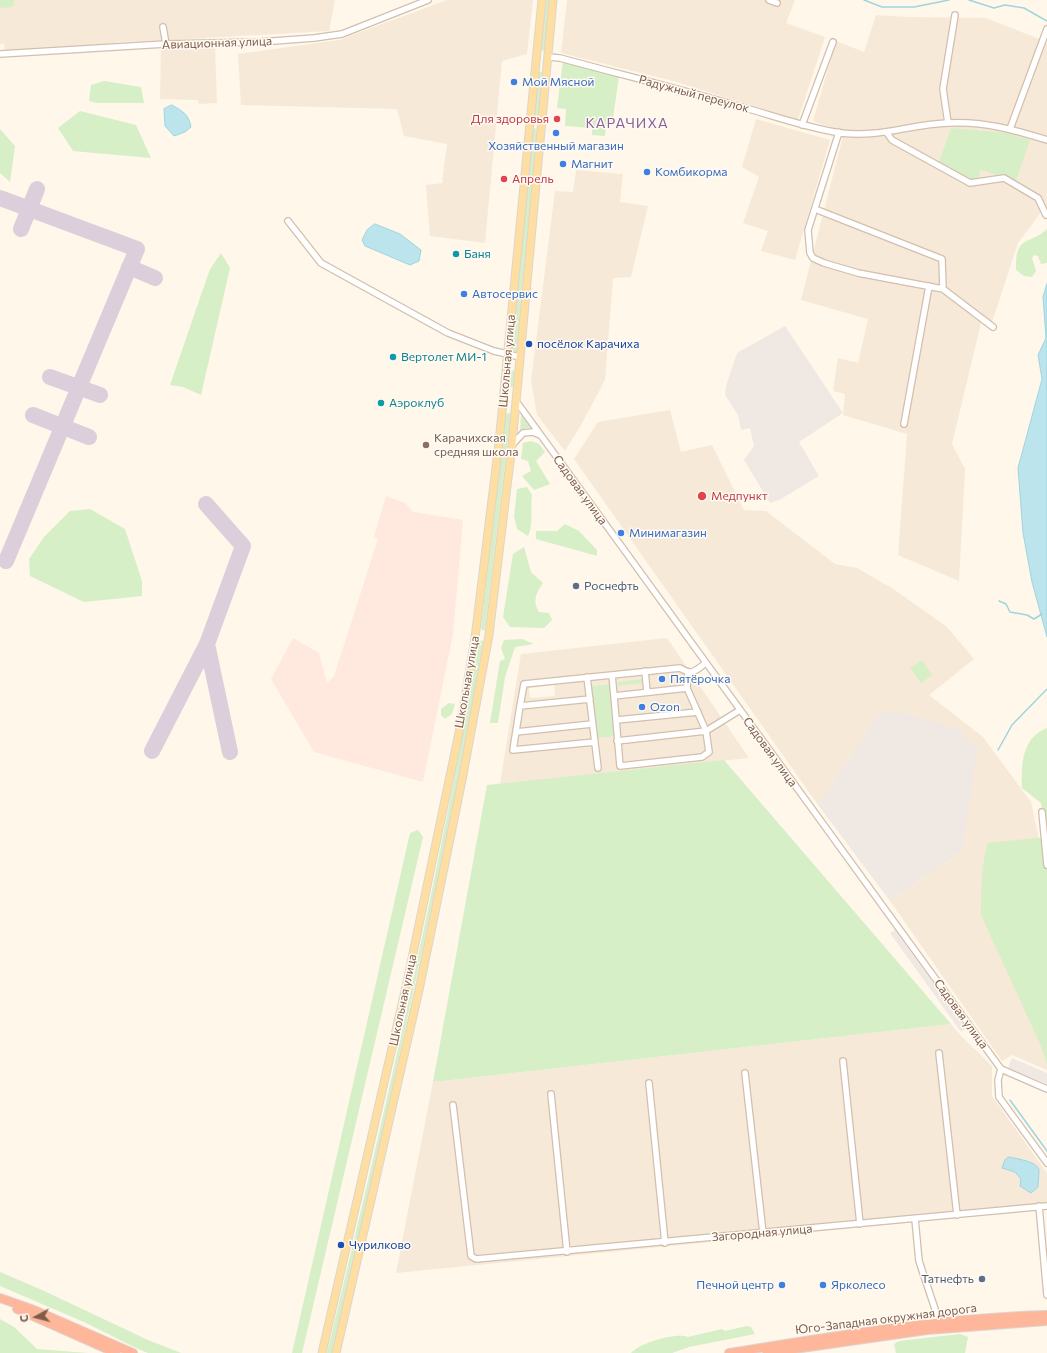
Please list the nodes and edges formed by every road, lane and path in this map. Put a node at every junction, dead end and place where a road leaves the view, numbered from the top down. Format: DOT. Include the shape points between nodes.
graph roads {
  1 [pos="428,0"];
  2 [pos="542,0"];
  3 [pos="553,0"];
  4 [pos="769,0"];
  5 [pos="777,3"];
  6 [pos="955,15"];
  7 [pos="163,27"];
  8 [pos="1047,29"];
  9 [pos="833,42"];
  10 [pos="166,44"];
  11 [pos="0,54"];
  12 [pos="536,56"];
  13 [pos="548,57"];
  14 [pos="948,123"];
  15 [pos="802,125"];
  16 [pos="1010,129"];
  17 [pos="839,132"];
  18 [pos="887,133"];
  19 [pos="1047,140"];
  20 [pos="815,209"];
  21 [pos="1046,215"];
  22 [pos="288,221"];
  23 [pos="929,286"];
  24 [pos="943,288"];
  25 [pos="993,326"];
  26 [pos="508,355"];
  27 [pos="520,357"];
  28 [pos="503,400"];
  29 [pos="516,401"];
  30 [pos="904,424"];
  31 [pos="540,435"];
  32 [pos="512,445"];
  33 [pos="476,633"];
  34 [pos="489,635"];
  35 [pos="706,663"];
  36 [pos="644,671"];
  37 [pos="688,673"];
  38 [pos="612,675"];
  39 [pos="587,677"];
  40 [pos="687,688"];
  41 [pos="647,692"];
  42 [pos="614,696"];
  43 [pos="590,699"];
  44 [pos="520,706"];
  45 [pos="740,710"];
  46 [pos="698,712"];
  47 [pos="617,720"];
  48 [pos="592,724"];
  49 [pos="706,731"];
  50 [pos="516,732"];
  51 [pos="617,741"];
  52 [pos="595,742"];
  53 [pos="598,768"];
  54 [pos="1042,812"];
  55 [pos="1045,832"];
  56 [pos="1047,865"];
  57 [pos="939,1052"];
  58 [pos="843,1061"];
  59 [pos="1001,1069"];
  60 [pos="745,1073"];
  61 [pos="649,1083"];
  62 [pos="1047,1089"];
  63 [pos="551,1094"];
  64 [pos="453,1105"];
  65 [pos="1047,1163"];
  66 [pos="1039,1206"];
  67 [pos="1047,1206"];
  68 [pos="957,1215"];
  69 [pos="915,1219"];
  70 [pos="860,1224"];
  71 [pos="763,1233"];
  72 [pos="665,1243"];
  73 [pos="567,1252"];
  74 [pos="1047,1295"];
  75 [pos="0,1300"];
  76 [pos="1047,1315"];
  77 [pos="1047,1321"];
  78 [pos="919,1325"];
  79 [pos="116,1353"];
  80 [pos="133,1353"];
  81 [pos="322,1353"];
  82 [pos="336,1353"];
  83 [pos="729,1353"];
  84 [pos="767,1353"];
  1 -- 10 [label="street, Авиационная улица" via="342,34 260,42"];
  2 -- 12 [label="main road, Школьная улица"];
  3 -- 13 [label="main road, Школьная улица"];
  4 -- 5 [label="street"];
  6 -- 14 [label="street" via="943,89"];
  7 -- 10 [label="street"];
  8 -- 16 [label="street"];
  9 -- 15 [label="street"];
  10 -- 11 [label="street, Авиационная улица"];
  12 -- 13 [label="main road"];
  12 -- 26 [label="main road, Школьная улица"];
  13 -- 15 [label="street, Радужный переулок" via="645,80"];
  13 -- 27 [label="main road, Школьная улица"];
  14 -- 16 [label="street, Радужный переулок" via="978,123"];
  14 -- 18 [label="street, Радужный переулок"];
  15 -- 17 [label="street, Радужный переулок"];
  16 -- 19 [label="street, Радужный переулок"];
  17 -- 18 [label="street, Радужный переулок" via="858,135"];
  17 -- 20 [label="street"];
  18 -- 21 [label="street" via="892,140 970,183 1004,178 1038,198"];
  20 -- 23 [label="street" via="808,230 810,253 813,258 824,264 858,273"];
  20 -- 24 [label="street" via="942,259"];
  22 -- 26 [label="street, Школьная улица" via="321,263 448,334"];
  23 -- 24 [label="street"];
  23 -- 30 [label="street"];
  24 -- 25 [label="street"];
  26 -- 27 [label="street, Школьная улица"];
  26 -- 28 [label="main road, Школьная улица"];
  27 -- 29 [label="main road, Школьная улица"];
  28 -- 29 [label="main road"];
  28 -- 33 [label="main road, Школьная улица" via="490,532"];
  29 -- 31 [label="street, Садовая улица"];
  29 -- 32 [label="main road, Школьная улица"];
  31 -- 32 [label="street" via="533,432 523,433"];
  31 -- 35 [label="street, Садовая улица"];
  32 -- 34 [label="main road, Школьная улица"];
  33 -- 34 [label="main road"];
  33 -- 81 [label="main road, Школьная улица" via="460,728 408,979"];
  34 -- 82 [label="main road, Школьная улица" via="419,990"];
  35 -- 37 [label="street"];
  35 -- 45 [label="street, Садовая улица"];
  36 -- 37 [label="street" via="680,668"];
  36 -- 38 [label="street"];
  36 -- 41 [label="street"];
  37 -- 40 [label="street"];
  38 -- 39 [label="street"];
  38 -- 42 [label="street"];
  39 -- 43 [label="street"];
  39 -- 44 [label="street" via="524,684"];
  40 -- 41 [label="street"];
  40 -- 46 [label="street"];
  41 -- 42 [label="street"];
  42 -- 47 [label="street"];
  43 -- 44 [label="street"];
  43 -- 48 [label="street"];
  44 -- 50 [label="street"];
  45 -- 49 [label="street"];
  45 -- 59 [label="street, Садовая улица"];
  46 -- 47 [label="street"];
  46 -- 49 [label="street"];
  47 -- 51 [label="street"];
  48 -- 50 [label="street"];
  48 -- 52 [label="street"];
  49 -- 51 [label="street"];
  49 -- 51 [label="street" via="709,752 702,757 620,766"];
  50 -- 52 [label="street" via="513,750"];
  52 -- 53 [label="street"];
  54 -- 55 [label="street"];
  55 -- 56 [label="street"];
  57 -- 68 [label="street"];
  58 -- 70 [label="street"];
  59 -- 62 [label="street"];
  59 -- 65 [label="street" via="998,1080 999,1097"];
  60 -- 71 [label="street"];
  61 -- 72 [label="street"];
  63 -- 73 [label="street"];
  64 -- 73 [label="street, Загородная улица" via="470,1256 476,1259"];
  66 -- 67 [label="street, Загородная улица"];
  66 -- 68 [label="street, Загородная улица"];
  66 -- 74 [label="street"];
  68 -- 69 [label="street, Загородная улица"];
  69 -- 70 [label="street, Загородная улица"];
  69 -- 78 [label="street" via="919,1261 936,1312 933,1319"];
  70 -- 71 [label="street, Загородная улица"];
  71 -- 72 [label="street, Загородная улица"];
  72 -- 73 [label="street, Загородная улица"];
  75 -- 79 [label="highway"];
  75 -- 80 [label="highway" via="34,1310"];
  76 -- 78 [label="highway, Юго-Западная окружная дорога"];
  77 -- 84 [label="highway, Юго-Западная окружная дорога" via="927,1330"];
  78 -- 83 [label="highway, Юго-Западная окружная дорога"];
}
